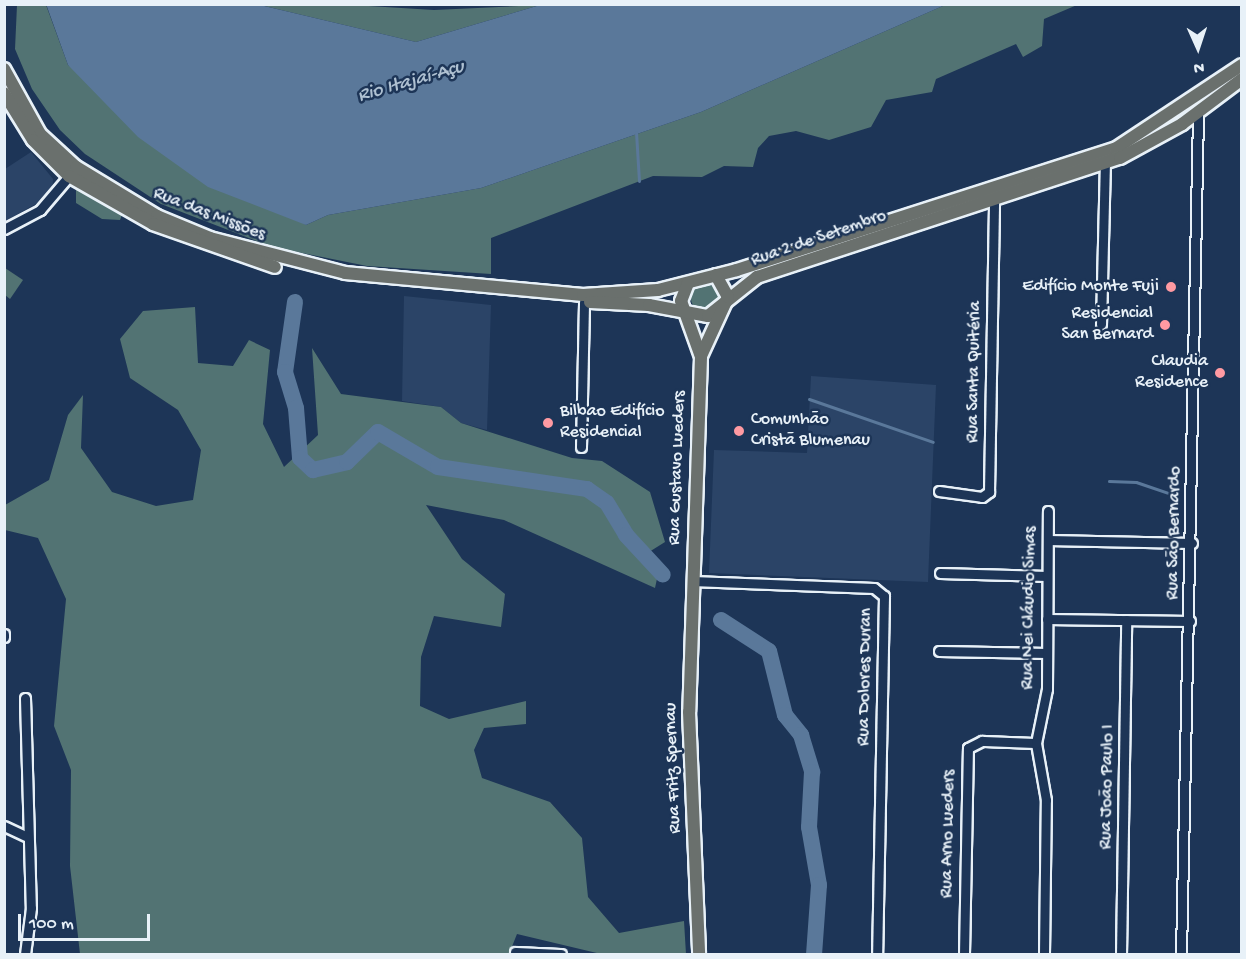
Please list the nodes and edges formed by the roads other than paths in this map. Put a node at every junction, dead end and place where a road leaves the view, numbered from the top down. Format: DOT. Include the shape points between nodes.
graph roads {
  1 [pos="1242,65"];
  2 [pos="4,69"];
  3 [pos="1242,79"];
  4 [pos="4,93"];
  5 [pos="1198,112"];
  6 [pos="1105,163"];
  7 [pos="73,172"];
  8 [pos="994,199"];
  9 [pos="4,229"];
  10 [pos="283,265"];
  11 [pos="716,275"];
  12 [pos="688,283"];
  13 [pos="584,302"];
  14 [pos="725,304"];
  15 [pos="688,314"];
  16 [pos="1101,324"];
  17 [pos="701,357"];
  18 [pos="581,447"];
  19 [pos="939,491"];
  20 [pos="1047,511"];
  21 [pos="1048,540"];
  22 [pos="1192,543"];
  23 [pos="940,573"];
  24 [pos="1047,576"];
  25 [pos="692,580"];
  26 [pos="1047,619"];
  27 [pos="1126,620"];
  28 [pos="1190,621"];
  29 [pos="939,651"];
  30 [pos="1047,653"];
  31 [pos="25,698"];
  32 [pos="1036,743"];
  33 [pos="4,826"];
  34 [pos="28,837"];
  35 [pos="515,952"];
  36 [pos="25,954"];
  37 [pos="561,954"];
  38 [pos="699,954"];
  39 [pos="877,954"];
  40 [pos="964,954"];
  41 [pos="1044,954"];
  42 [pos="1121,954"];
  43 [pos="1181,954"];
  1 -- 11 [label="main road, Rua 2 de Setembro" via="1115,149"];
  2 -- 7 [label="main road, Rua das Missões" via="40,134"];
  3 -- 5 [label="main road, Rua 2 de Setembro"];
  4 -- 7 [label="main road, Rua das Missões" via="33,140"];
  5 -- 6 [label="main road, Rua 2 de Setembro"];
  5 -- 22 [label="street, Rua São Bernardo"];
  6 -- 8 [label="main road, Rua 2 de Setembro"];
  6 -- 16 [label="street"];
  7 -- 9 [label="street" via="59,193"];
  7 -- 10 [label="main road, Rua das Missões" via="135,210 210,247"];
  8 -- 14 [label="main road, Rua 2 de Setembro" via="757,277"];
  8 -- 19 [label="street, Rua Santa Quitéria" via="989,492 982,496"];
  10 -- 12 [label="main road, Rua 2 de Setembro" via="376,278 583,295 634,294"];
  10 -- 13 [label="main road, Rua 2 de Setembro" via="375,286"];
  11 -- 12 [label="main road, Rua 2 de Setembro"];
  11 -- 14 [label="main road" via="727,290"];
  12 -- 15 [label="main road" via="681,301"];
  13 -- 15 [label="main road, Rua 2 de Setembro" via="649,305"];
  13 -- 18 [label="street"];
  14 -- 15 [label="main road, Rua 2 de Setembro" via="708,316"];
  14 -- 17 [label="main road, Rua Gustavo Lueders"];
  15 -- 17 [label="main road, Rua Gustavo Lueders"];
  17 -- 25 [label="main road, Rua Gustavo Lueders"];
  20 -- 21 [label="street, Rua Nei Cláudio Simas"];
  21 -- 22 [label="street"];
  21 -- 24 [label="street, Rua Nei Cláudio Simas"];
  22 -- 28 [label="street, Rua São Bernardo"];
  23 -- 24 [label="street"];
  24 -- 26 [label="street, Rua Nei Cláudio Simas"];
  25 -- 38 [label="main road, Rua Fritz Spernau" via="689,712"];
  25 -- 39 [label="street, Rua Dolores Duran" via="881,590"];
  26 -- 27 [label="street"];
  26 -- 30 [label="street, Rua Nei Cláudio Simas"];
  27 -- 28 [label="street"];
  27 -- 42 [label="street, Rua João Paulo I"];
  28 -- 43 [label="street, Rua São Bernardo"];
  29 -- 30 [label="street"];
  30 -- 32 [label="street, Rua Nei Cláudio Simas" via="1047,689"];
  31 -- 34 [label="street"];
  32 -- 40 [label="street, Rua Arno Lueders" via="982,741 968,748"];
  32 -- 41 [label="street, Rua Nei Cláudio Simas" via="1046,800"];
  33 -- 34 [label="street"];
  34 -- 36 [label="street" via="30,935"];
  35 -- 37 [label="street"];
}
